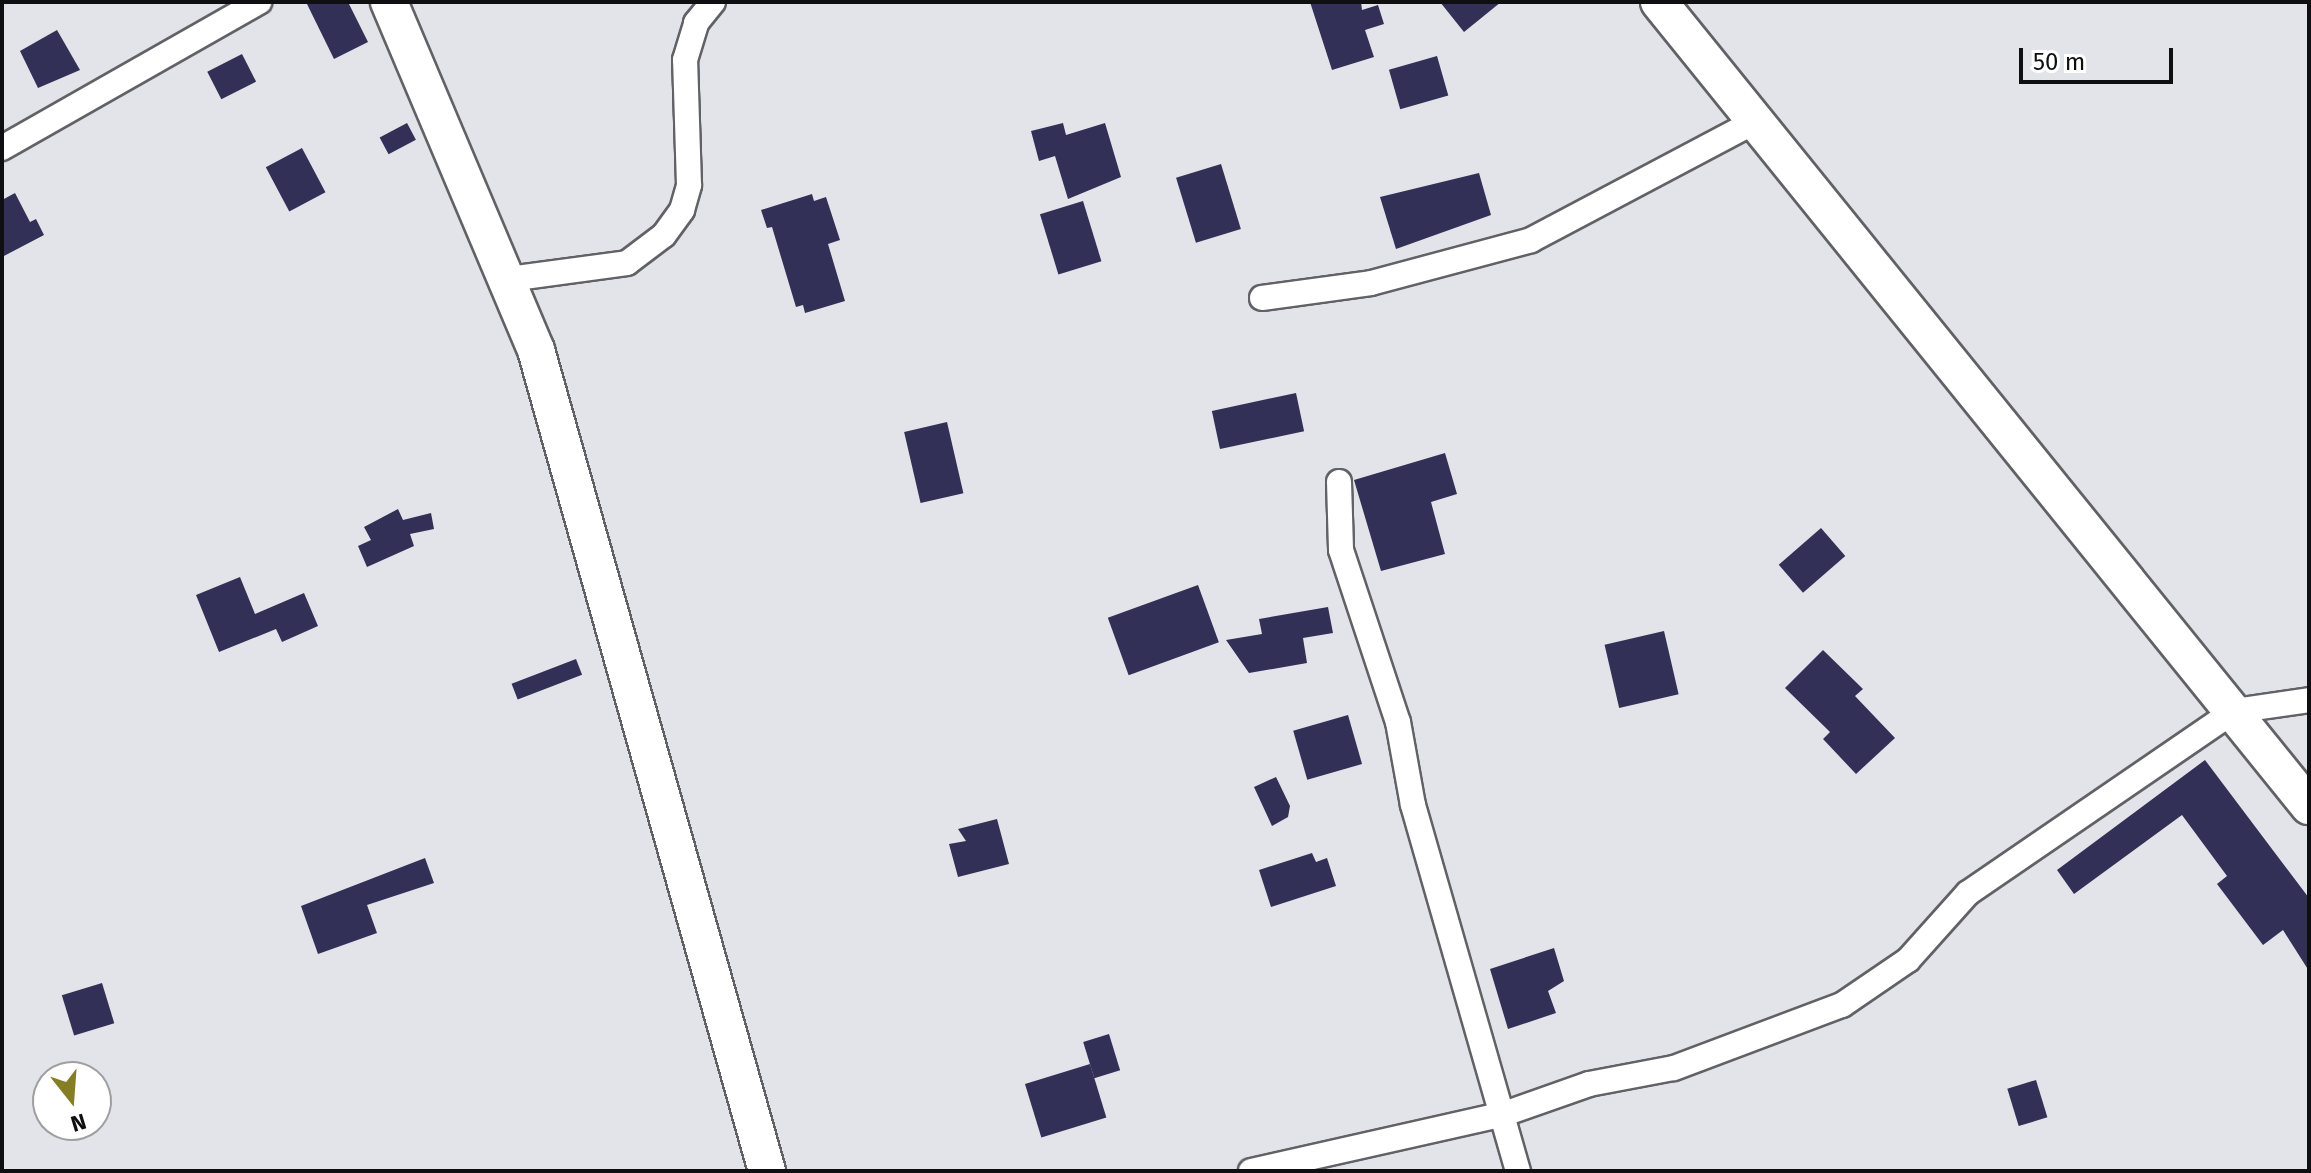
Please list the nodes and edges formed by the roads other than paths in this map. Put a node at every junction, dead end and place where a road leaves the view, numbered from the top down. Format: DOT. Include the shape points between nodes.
graph roads {
  1 [pos="259,2"];
  2 [pos="389,2"];
  3 [pos="713,2"];
  4 [pos="1659,2"];
  5 [pos="1756,121"];
  6 [pos="2,148"];
  7 [pos="509,279"];
  8 [pos="1262,298"];
  9 [pos="1339,482"];
  10 [pos="2309,700"];
  11 [pos="2234,711"];
  12 [pos="2309,806"];
  13 [pos="1504,1114"];
  14 [pos="767,1171"];
  15 [pos="1251,1171"];
  16 [pos="1518,1171"];
  1 -- 6 [label="street"];
  2 -- 7 [label="street"];
  3 -- 7 [label="street" via="696,23 685,60 689,185 682,210 664,235 627,263"];
  4 -- 5 [label="street"];
  5 -- 8 [label="street" via="1531,240 1371,283"];
  5 -- 11 [label="street"];
  7 -- 14 [label="street" via="565,447"];
  9 -- 13 [label="street" via="1341,550 1398,722 1413,805"];
  10 -- 11 [label="street"];
  11 -- 12 [label="street"];
  11 -- 13 [label="street" via="1968,893 1908,960 1842,1005 1674,1068 1589,1084"];
  13 -- 15 [label="street"];
  13 -- 16 [label="street"];
}
